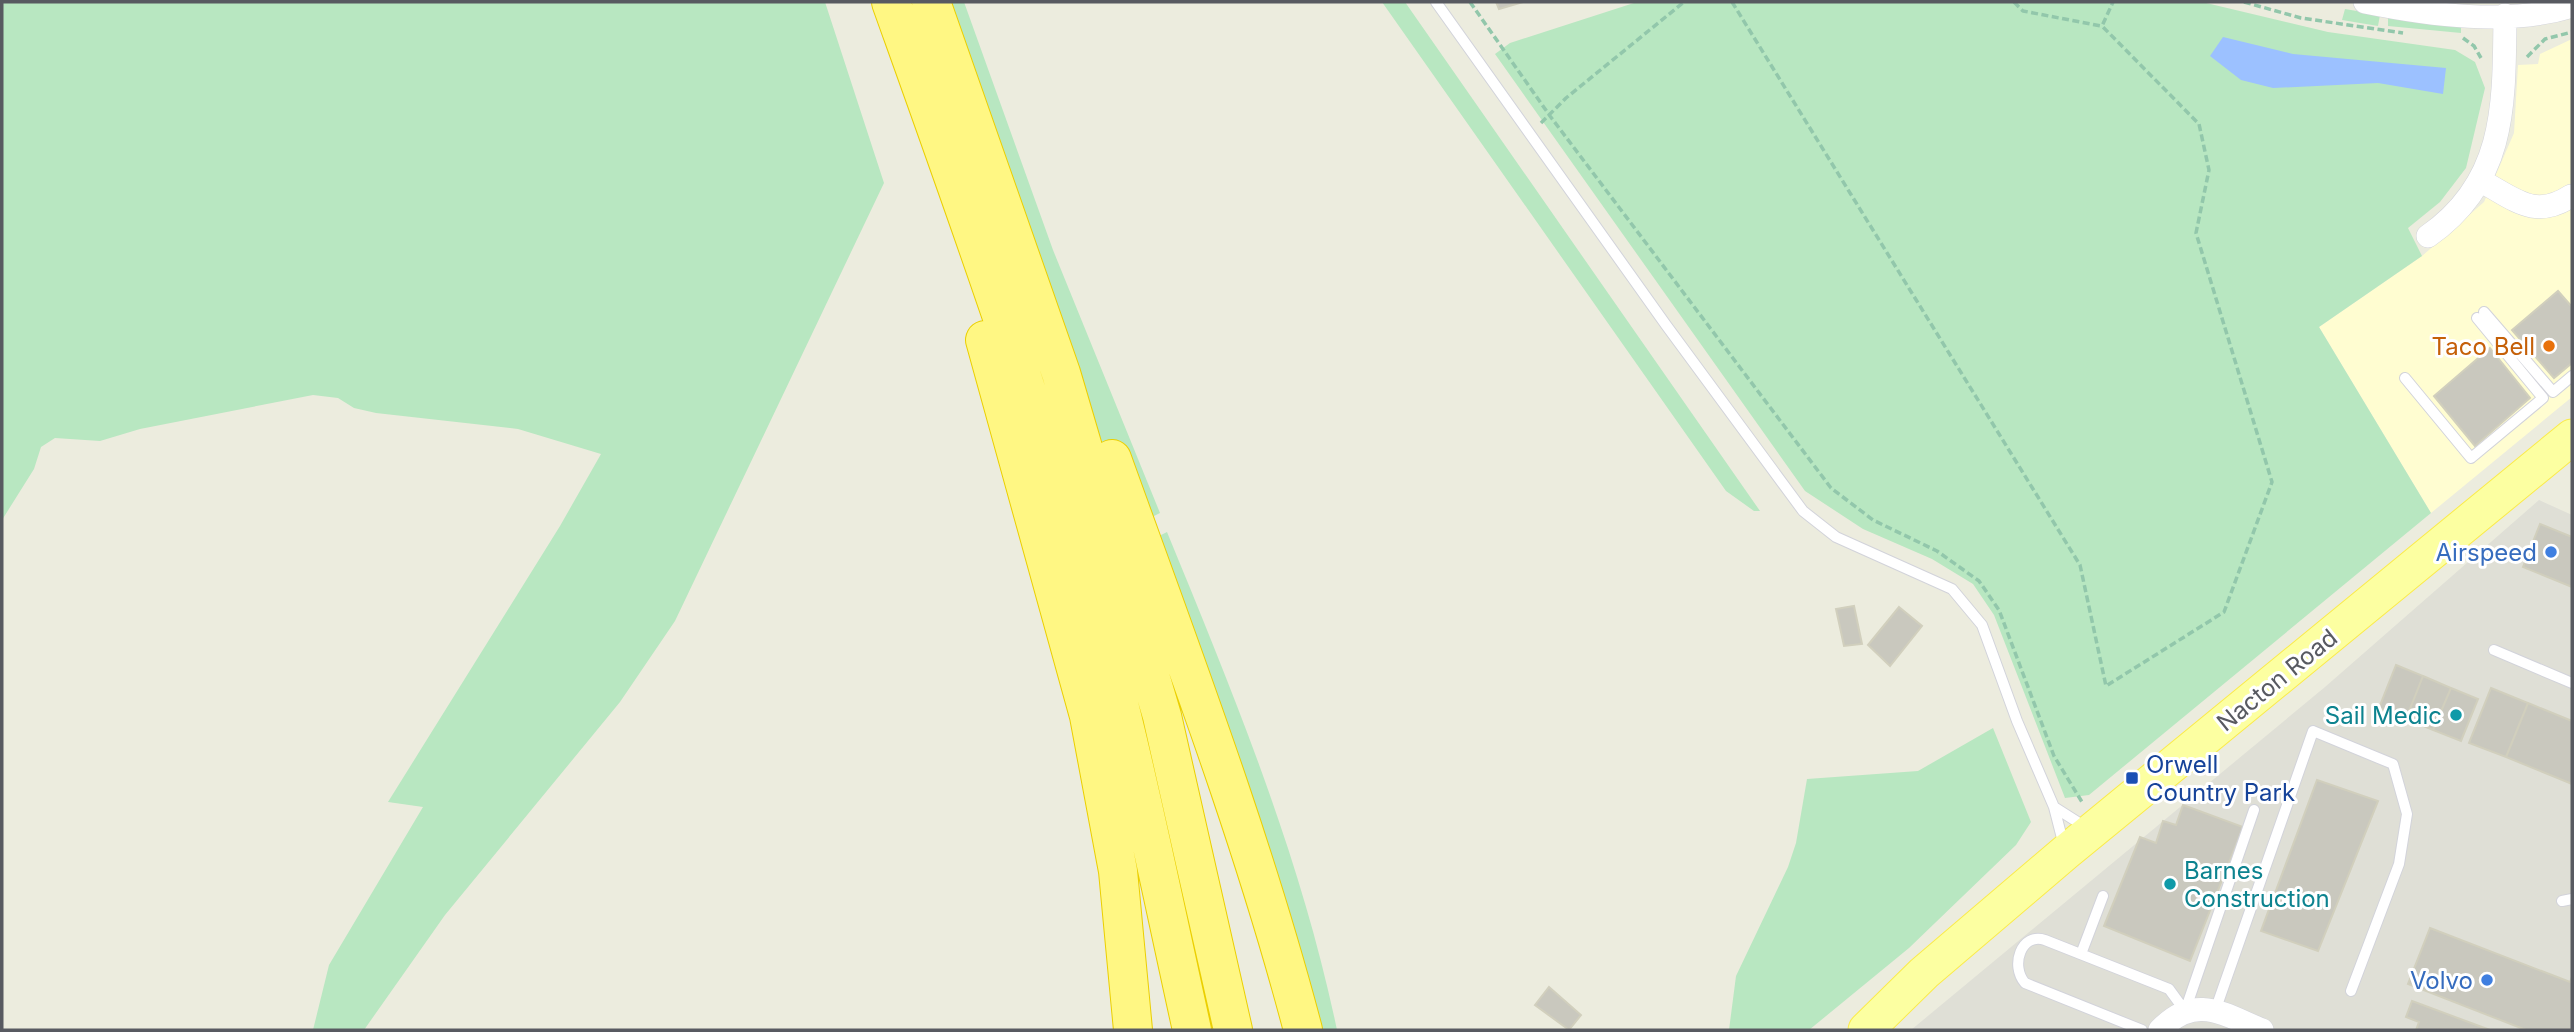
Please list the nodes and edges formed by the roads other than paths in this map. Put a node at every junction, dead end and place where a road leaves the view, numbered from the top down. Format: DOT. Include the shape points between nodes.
graph roads {
  1 [pos="891,2"];
  2 [pos="931,2"];
  3 [pos="1436,2"];
  4 [pos="2365,2"];
  5 [pos="2572,6"];
  6 [pos="2505,15"];
  7 [pos="2481,181"];
  8 [pos="2571,196"];
  9 [pos="972,230"];
  10 [pos="2428,236"];
  11 [pos="1061,373"];
  12 [pos="2572,376"];
  13 [pos="2404,378"];
  14 [pos="2570,440"];
  15 [pos="2494,650"];
  16 [pos="2572,683"];
  17 [pos="2054,807"];
  18 [pos="2254,810"];
  19 [pos="2082,831"];
  20 [pos="2103,895"];
  21 [pos="2081,954"];
  22 [pos="2351,991"];
  23 [pos="2185,1011"];
  24 [pos="2215,1011"];
  25 [pos="1133,1030"];
  26 [pos="1192,1030"];
  27 [pos="1233,1030"];
  28 [pos="1304,1030"];
  29 [pos="1866,1030"];
  30 [pos="2142,1030"];
  31 [pos="2160,1030"];
  32 [pos="2262,1030"];
  1 -- 9 [label="highway"];
  2 -- 11 [label="highway"];
  3 -- 17 [label="lane" via="1803,511 1836,537 1952,589 1982,625"];
  4 -- 6 [label="street"];
  5 -- 6 [label="street"];
  6 -- 7 [label="street" via="2500,119"];
  7 -- 8 [label="street" via="2533,209"];
  7 -- 10 [label="street" via="2465,205"];
  9 -- 25 [label="highway" via="977,311 1089,716 1118,871"];
  9 -- 26 [label="highway" via="999,299 1071,531 1119,704"];
  11 -- 27 [label="highway" via="1162,716"];
  11 -- 28 [label="highway" via="1110,454 1276,926"];
  12 -- 13 [label="lane" via="2553,392 2481,315 2543,398 2471,458"];
  14 -- 19 [label="main road, Nacton Road"];
  15 -- 16 [label="lane"];
  17 -- 19 [label="lane"];
  17 -- 19 [label="lane"];
  18 -- 23 [label="lane"];
  19 -- 29 [label="main road, Nacton Road"];
  20 -- 21 [label="lane"];
  21 -- 23 [label="lane" via="2169,989"];
  21 -- 30 [label="lane" via="2033,938 2017,958 2017,975 2025,983"];
  22 -- 24 [label="lane" via="2399,864 2407,814 2393,764 2314,731"];
  23 -- 24 [label="street"];
  23 -- 31 [label="street"];
  24 -- 32 [label="street"];
}
